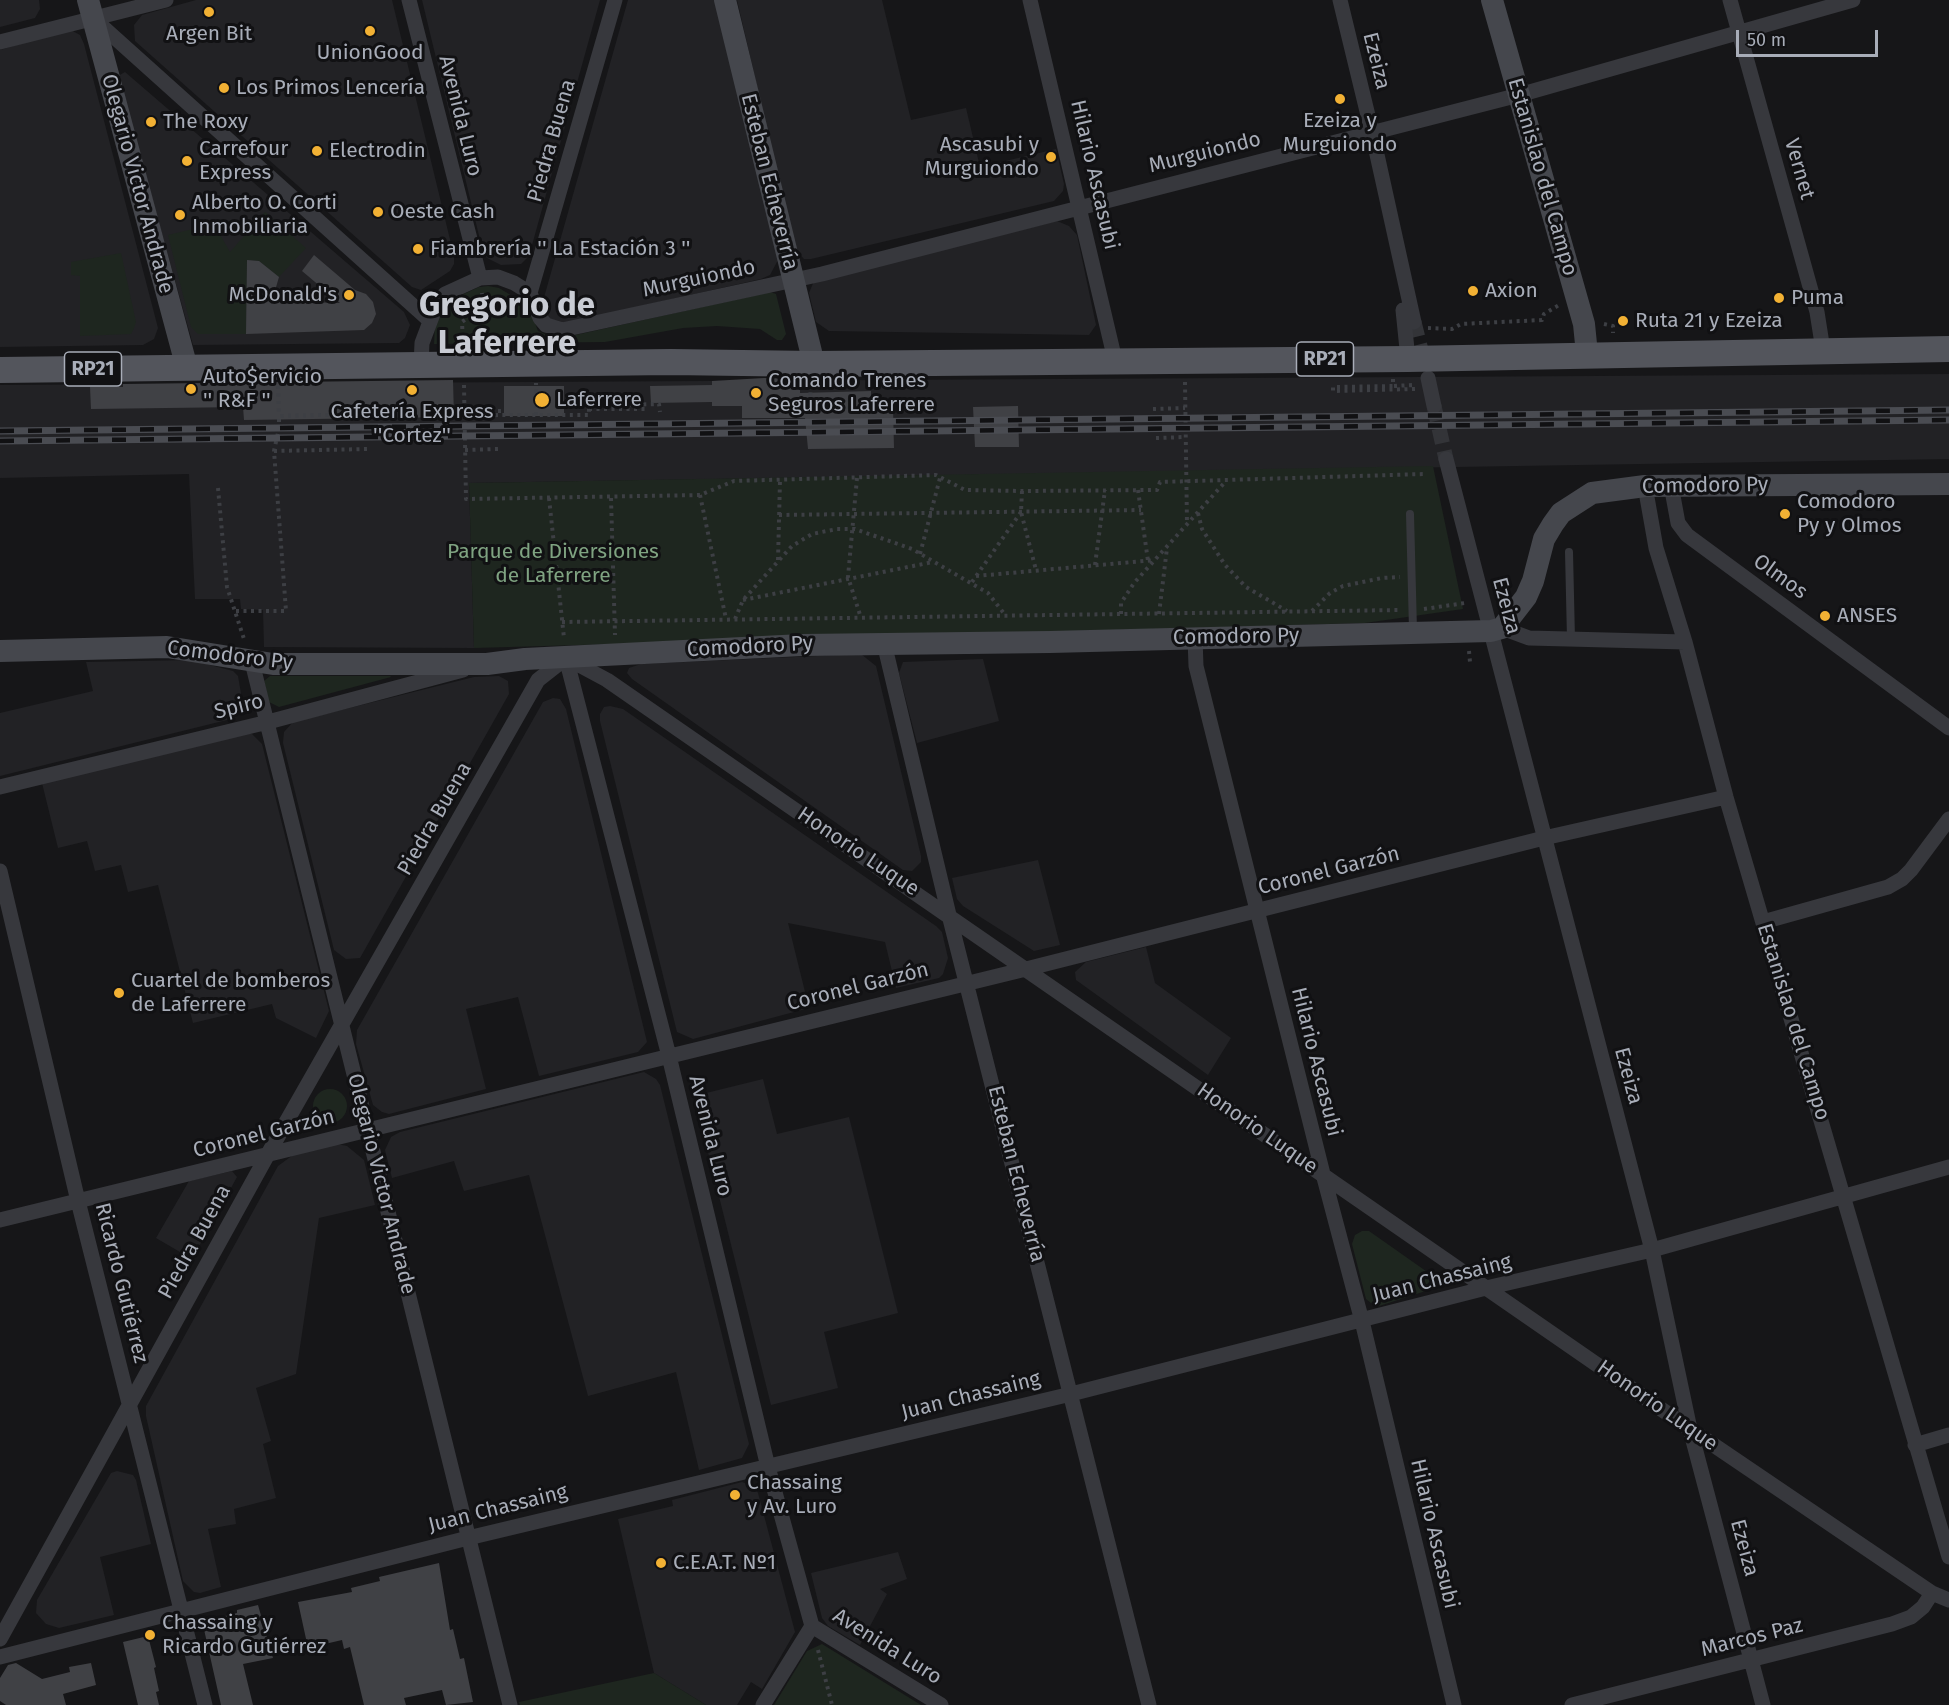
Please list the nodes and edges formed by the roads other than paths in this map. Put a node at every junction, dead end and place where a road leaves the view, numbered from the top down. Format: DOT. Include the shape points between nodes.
graph roads {
  1 [pos="72,0"];
  2 [pos="166,0"];
  3 [pos="409,0"];
  4 [pos="615,0"];
  5 [pos="725,0"];
  6 [pos="1030,0"];
  7 [pos="1340,0"];
  8 [pos="1492,0"];
  9 [pos="1730,0"];
  10 [pos="1853,0"];
  11 [pos="91,9"];
  12 [pos="1739,32"];
  13 [pos="0,42"];
  14 [pos="1519,95"];
  15 [pos="1372,132"];
  16 [pos="1080,206"];
  17 [pos="480,278"];
  18 [pos="793,280"];
  19 [pos="530,293"];
  20 [pos="429,320"];
  21 [pos="1414,322"];
  22 [pos="1949,349"];
  23 [pos="1823,350"];
  24 [pos="1587,354"];
  25 [pos="1408,358"];
  26 [pos="1115,360"];
  27 [pos="813,364"];
  28 [pos="422,365"];
  29 [pos="187,368"];
  30 [pos="0,370"];
  31 [pos="1428,378"];
  32 [pos="1434,406"];
  33 [pos="1446,459"];
  34 [pos="1949,484"];
  35 [pos="1671,485"];
  36 [pos="1645,486"];
  37 [pos="1410,514"];
  38 [pos="1569,552"];
  39 [pos="1497,629"];
  40 [pos="1413,633"];
  41 [pos="1195,638"];
  42 [pos="1571,639"];
  43 [pos="1685,642"];
  44 [pos="884,643"];
  45 [pos="0,651"];
  46 [pos="566,658"];
  47 [pos="252,662"];
  48 [pos="487,664"];
  49 [pos="268,722"];
  50 [pos="1949,728"];
  51 [pos="0,787"];
  52 [pos="1726,797"];
  53 [pos="1949,819"];
  54 [pos="1544,838"];
  55 [pos="0,871"];
  56 [pos="1256,911"];
  57 [pos="949,915"];
  58 [pos="1763,922"];
  59 [pos="1026,969"];
  60 [pos="967,981"];
  61 [pos="343,1024"];
  62 [pos="669,1056"];
  63 [pos="368,1131"];
  64 [pos="268,1154"];
  65 [pos="1949,1167"];
  66 [pos="1323,1174"];
  67 [pos="1845,1197"];
  68 [pos="78,1201"];
  69 [pos="0,1220"];
  70 [pos="1652,1250"];
  71 [pos="1486,1288"];
  72 [pos="1362,1321"];
  73 [pos="1071,1394"];
  74 [pos="130,1403"];
  75 [pos="1690,1429"];
  76 [pos="1949,1435"];
  77 [pos="1915,1445"];
  78 [pos="768,1467"];
  79 [pos="468,1538"];
  80 [pos="1949,1557"];
  81 [pos="1932,1593"];
  82 [pos="1949,1600"];
  83 [pos="181,1609"];
  84 [pos="812,1626"];
  85 [pos="0,1639"];
  86 [pos="0,1657"];
  87 [pos="1752,1661"];
  88 [pos="205,1705"];
  89 [pos="510,1705"];
  90 [pos="763,1705"];
  91 [pos="941,1705"];
  92 [pos="1149,1705"];
  93 [pos="1454,1705"];
  94 [pos="1572,1705"];
  95 [pos="1763,1705"];
  1 -- 11 [label="main road"];
  2 -- 11 [label="street"];
  3 -- 17 [label="street, Avenida Luro"];
  4 -- 19 [label="street, Piedra Buena"];
  5 -- 18 [label="main road, Esteban Echeverría"];
  6 -- 16 [label="street, Hilario Ascasubi"];
  7 -- 15 [label="street, Ezeiza"];
  8 -- 14 [label="main road, Estanislao del Campo"];
  9 -- 12 [label="street, Vernet"];
  10 -- 12 [label="street, Murguiondo"];
  11 -- 13 [label="street"];
  11 -- 20 [label="street"];
  11 -- 29 [label="main road, Olegario Victor Andrade"];
  12 -- 14 [label="street, Murguiondo"];
  12 -- 23 [label="street, Vernet" via="1817,312"];
  14 -- 15 [label="street, Murguiondo"];
  14 -- 24 [label="main road, Estanislao del Campo" via="1584,324"];
  15 -- 16 [label="street, Murguiondo"];
  15 -- 21 [label="street, Ezeiza"];
  15 -- 25 [label="street, Ezeiza" via="1367,147 1407,323"];
  16 -- 18 [label="street, Murguiondo"];
  16 -- 26 [label="street, Hilario Ascasubi"];
  17 -- 19 [label="street" via="498,277"];
  17 -- 20 [label="street" via="444,294"];
  18 -- 19 [label="street, Murguiondo" via="562,330 546,325"];
  18 -- 27 [label="main road, Esteban Echeverría"];
  20 -- 28 [label="street" via="422,343"];
  22 -- 23 [label="main road, RP21"];
  23 -- 24 [label="main road, RP21"];
  24 -- 25 [label="main road, RP21"];
  25 -- 26 [label="main road, RP21"];
  26 -- 27 [label="main road, RP21"];
  27 -- 28 [label="main road, RP21"];
  28 -- 29 [label="main road, RP21"];
  29 -- 30 [label="main road, RP21"];
  31 -- 32 [label="street"];
  33 -- 39 [label="street, Ezeiza"];
  34 -- 35 [label="main road, Comodoro Py"];
  35 -- 36 [label="main road, Comodoro Py"];
  35 -- 50 [label="street, Olmos" via="1678,523 1687,535"];
  36 -- 39 [label="main road, Comodoro Py" via="1592,493 1561,513 1544,539 1526,597"];
  36 -- 43 [label="street, Estanislao del Campo" via="1656,548"];
  37 -- 40 [label="lane"];
  38 -- 42 [label="lane"];
  39 -- 40 [label="main road, Comodoro Py"];
  39 -- 42 [label="street, Comodoro Py" via="1529,638"];
  39 -- 54 [label="street, Ezeiza"];
  40 -- 41 [label="main road, Comodoro Py"];
  41 -- 44 [label="main road, Comodoro Py"];
  41 -- 56 [label="street, Hilario Ascasubi" via="1197,666"];
  42 -- 43 [label="street, Comodoro Py"];
  43 -- 52 [label="street, Estanislao del Campo"];
  44 -- 46 [label="main road, Comodoro Py"];
  44 -- 57 [label="street, Esteban Echeverría"];
  45 -- 47 [label="main road, Comodoro Py" via="167,647"];
  46 -- 48 [label="main road, Comodoro Py" via="525,658"];
  46 -- 57 [label="street, Honorio Luque" via="607,680"];
  46 -- 61 [label="street, Piedra Buena" via="538,680"];
  46 -- 62 [label="street, Avenida Luro"];
  47 -- 48 [label="main road, Comodoro Py"];
  47 -- 49 [label="street, Olegario Victor Andrade"];
  48 -- 49 [label="street, Spiro"];
  49 -- 51 [label="street, Spiro"];
  49 -- 61 [label="street, Olegario Victor Andrade"];
  52 -- 54 [label="street, Coronel Garzón"];
  52 -- 58 [label="street, Estanislao del Campo"];
  53 -- 58 [label="street" via="1911,870 1888,887"];
  54 -- 56 [label="street, Coronel Garzón"];
  54 -- 70 [label="street, Ezeiza"];
  55 -- 68 [label="street, Ricardo Gutiérrez"];
  56 -- 59 [label="street, Coronel Garzón"];
  56 -- 66 [label="street, Hilario Ascasubi"];
  57 -- 59 [label="street, Honorio Luque"];
  57 -- 60 [label="street, Esteban Echeverría"];
  58 -- 67 [label="street, Estanislao del Campo"];
  59 -- 60 [label="street, Coronel Garzón"];
  59 -- 66 [label="street, Honorio Luque"];
  60 -- 62 [label="street, Coronel Garzón"];
  60 -- 73 [label="street, Esteban Echeverría"];
  61 -- 63 [label="street, Olegario Victor Andrade"];
  61 -- 64 [label="street, Piedra Buena"];
  62 -- 63 [label="street, Coronel Garzón"];
  62 -- 78 [label="street, Avenida Luro"];
  63 -- 64 [label="street, Coronel Garzón"];
  63 -- 79 [label="street, Olegario Victor Andrade"];
  64 -- 68 [label="street, Coronel Garzón"];
  64 -- 74 [label="street, Piedra Buena"];
  65 -- 67 [label="street, Juan Chassaing"];
  66 -- 71 [label="street, Honorio Luque"];
  66 -- 72 [label="street, Hilario Ascasubi"];
  67 -- 70 [label="street, Juan Chassaing"];
  67 -- 77 [label="street, Estanislao del Campo"];
  68 -- 69 [label="street, Coronel Garzón"];
  68 -- 74 [label="street, Ricardo Gutiérrez"];
  70 -- 71 [label="street, Juan Chassaing"];
  70 -- 75 [label="street, Ezeiza"];
  71 -- 72 [label="street, Juan Chassaing"];
  71 -- 75 [label="street, Honorio Luque"];
  72 -- 73 [label="street, Juan Chassaing"];
  72 -- 93 [label="street, Hilario Ascasubi"];
  73 -- 78 [label="street, Juan Chassaing"];
  73 -- 92 [label="street, Esteban Echeverría"];
  74 -- 83 [label="street, Ricardo Gutiérrez"];
  74 -- 85 [label="street, Piedra Buena"];
  75 -- 81 [label="street, Honorio Luque"];
  75 -- 87 [label="street, Ezeiza"];
  76 -- 77 [label="street"];
  77 -- 80 [label="street, Estanislao del Campo"];
  78 -- 79 [label="street, Juan Chassaing"];
  78 -- 84 [label="street, Avenida Luro"];
  79 -- 83 [label="street, Juan Chassaing"];
  79 -- 89 [label="street, Olegario Victor Andrade"];
  81 -- 82 [label="street, Honorio Luque"];
  81 -- 87 [label="street, Marcos Paz" via="1911,1617"];
  83 -- 86 [label="street, Juan Chassaing"];
  83 -- 88 [label="street, Ricardo Gutiérrez"];
  84 -- 90 [label="street, Avenida Luro"];
  84 -- 91 [label="street, Avenida Luro"];
  87 -- 94 [label="street, Marcos Paz"];
  87 -- 95 [label="street, Ezeiza"];
}
